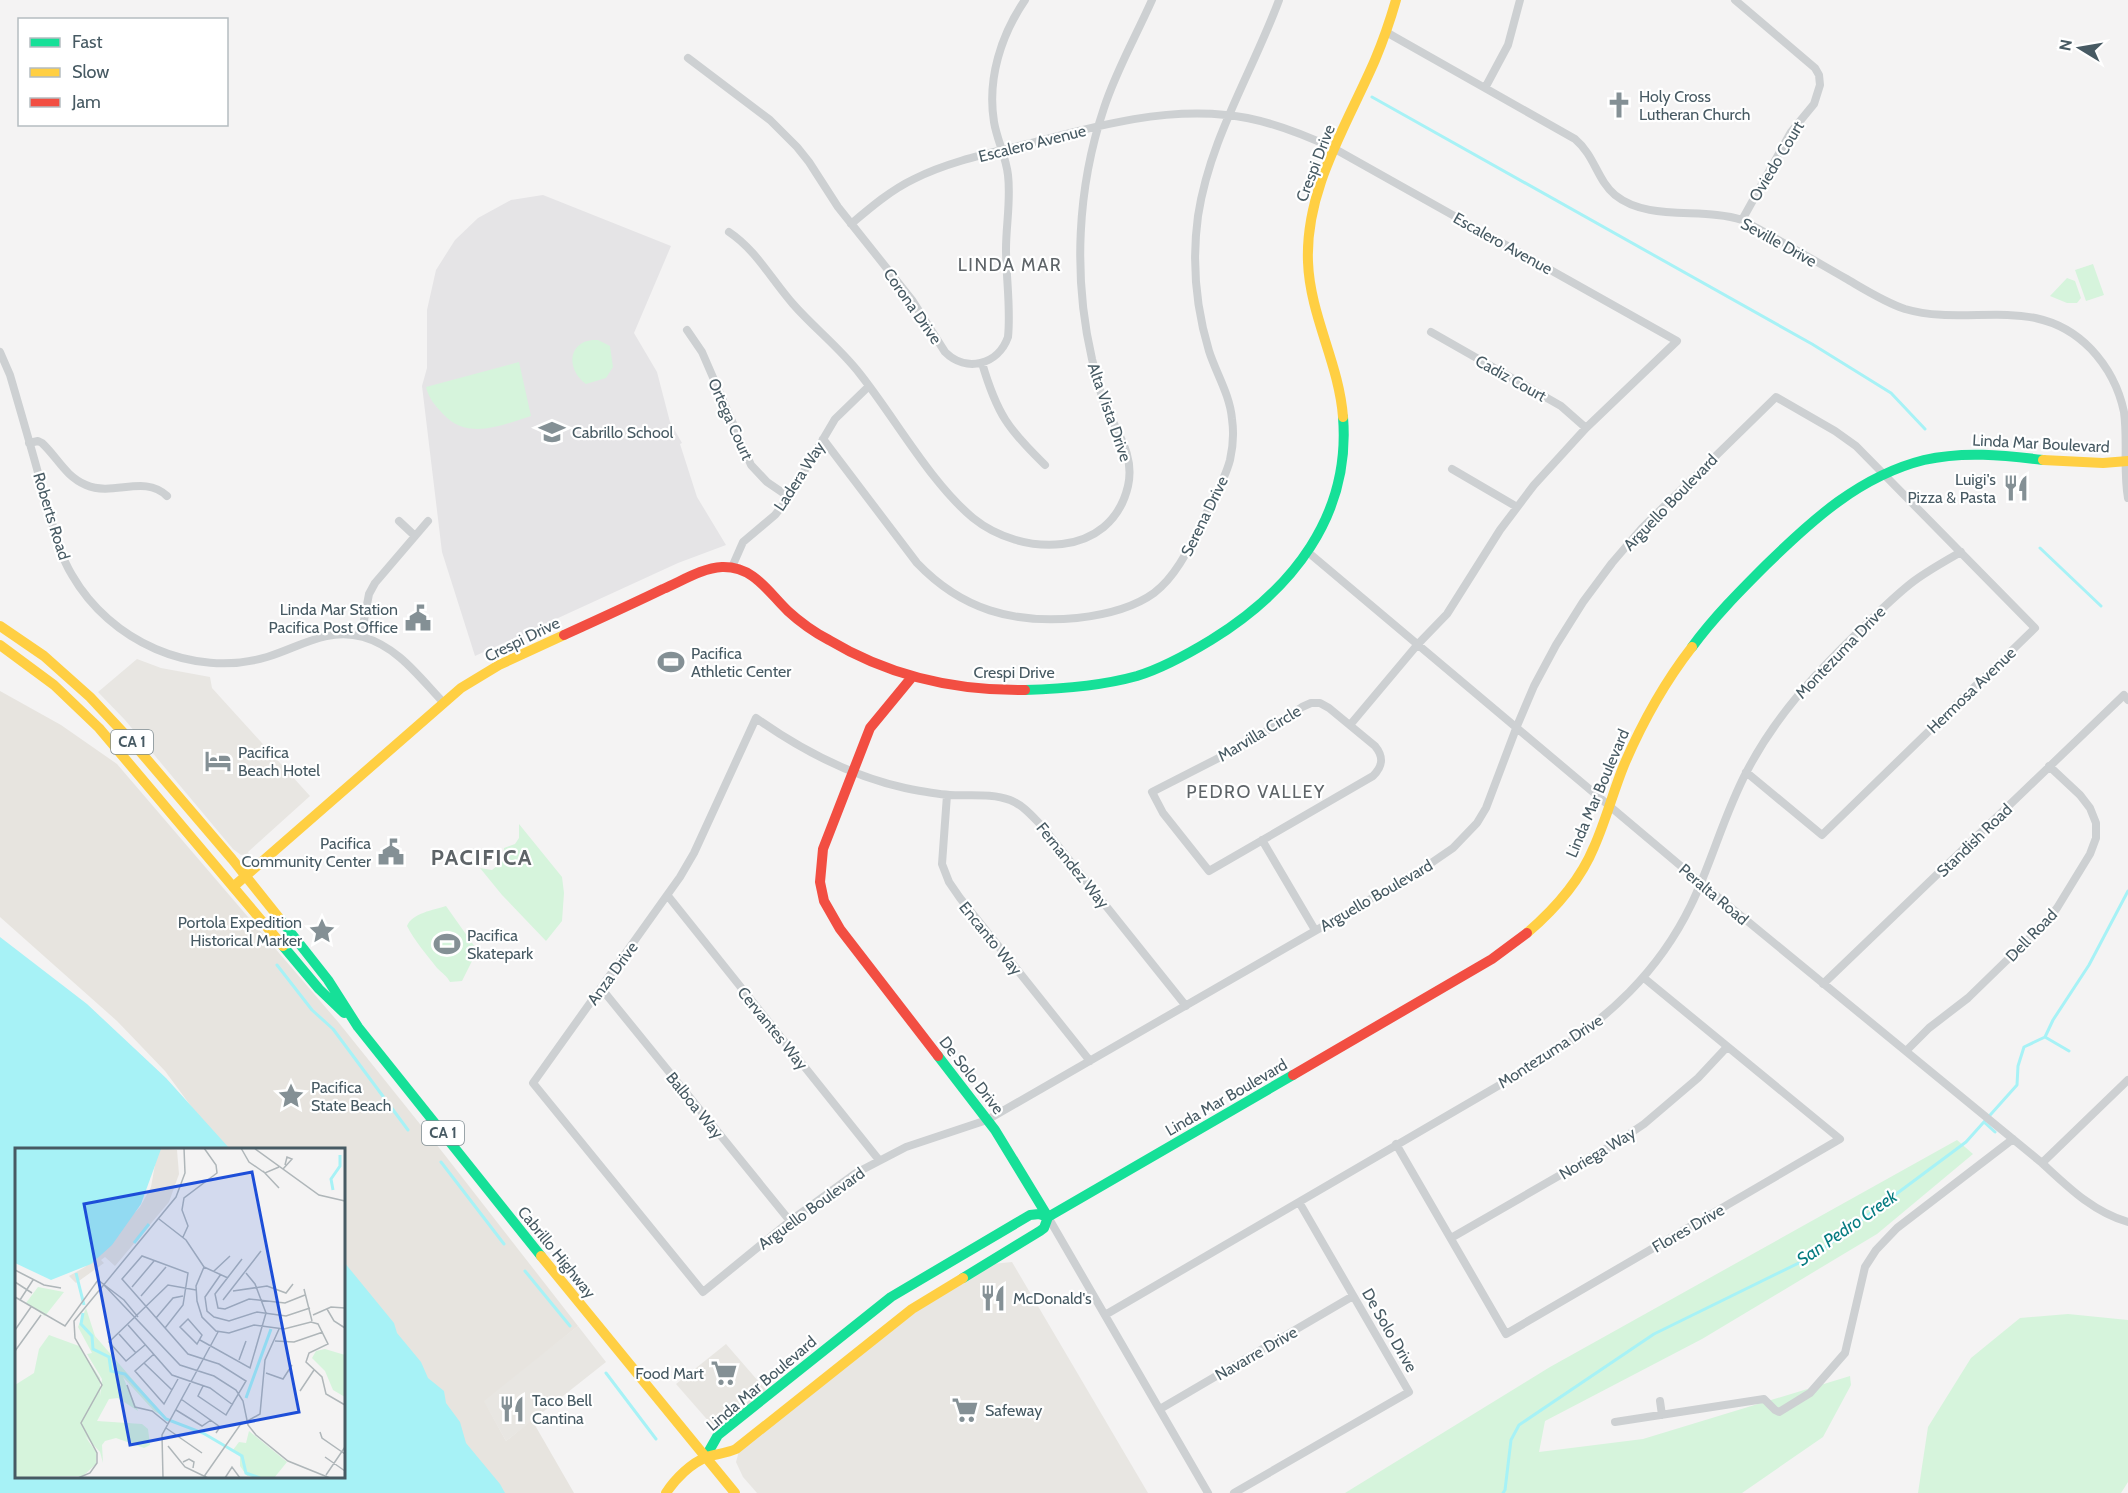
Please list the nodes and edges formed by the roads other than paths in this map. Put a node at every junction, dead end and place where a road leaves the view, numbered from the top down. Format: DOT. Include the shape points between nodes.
graph roads {
  1 [pos="1025,0"];
  2 [pos="1152,0"];
  3 [pos="1279,0"];
  4 [pos="1396,0"];
  5 [pos="1520,0"];
  6 [pos="1735,0"];
  7 [pos="1386,33"];
  8 [pos="688,58"];
  9 [pos="1485,88"];
  10 [pos="1228,115"];
  11 [pos="1098,126"];
  12 [pos="1335,149"];
  13 [pos="1002,150"];
  14 [pos="1742,220"];
  15 [pos="851,224"];
  16 [pos="729,231"];
  17 [pos="687,330"];
  18 [pos="1431,333"];
  19 [pos="0,352"];
  20 [pos="982,363"];
  21 [pos="869,386"];
  22 [pos="1586,429"];
  23 [pos="823,439"];
  24 [pos="29,443"];
  25 [pos="2127,461"];
  26 [pos="1045,465"];
  27 [pos="1452,469"];
  28 [pos="1884,473"];
  29 [pos="167,496"];
  30 [pos="789,497"];
  31 [pos="2128,498"];
  32 [pos="1516,507"];
  33 [pos="399,521"];
  34 [pos="428,521"];
  35 [pos="415,536"];
  36 [pos="1961,552"];
  37 [pos="1309,553"];
  38 [pos="732,567"];
  39 [pos="0,626"];
  40 [pos="361,636"];
  41 [pos="1418,644"];
  42 [pos="0,645"];
  43 [pos="912,677"];
  44 [pos="2126,697"];
  45 [pos="443,702"];
  46 [pos="1350,725"];
  47 [pos="1517,726"];
  48 [pos="2049,766"];
  49 [pos="853,771"];
  50 [pos="1746,772"];
  51 [pos="946,795"];
  52 [pos="1609,806"];
  53 [pos="1262,840"];
  54 [pos="246,876"];
  55 [pos="1701,883"];
  56 [pos="233,887"];
  57 [pos="668,896"];
  58 [pos="1315,930"];
  59 [pos="1644,978"];
  60 [pos="1823,984"];
  61 [pos="601,988"];
  62 [pos="1186,1005"];
  63 [pos="358,1027"];
  64 [pos="1727,1047"];
  65 [pos="1906,1051"];
  66 [pos="1090,1061"];
  67 [pos="2128,1080"];
  68 [pos="987,1120"];
  69 [pos="2013,1139"];
  70 [pos="1396,1144"];
  71 [pos="879,1160"];
  72 [pos="2042,1163"];
  73 [pos="1299,1202"];
  74 [pos="1048,1217"];
  75 [pos="790,1221"];
  76 [pos="2128,1222"];
  77 [pos="1451,1238"];
  78 [pos="703,1292"];
  79 [pos="1353,1296"];
  80 [pos="1105,1315"];
  81 [pos="1660,1401"];
  82 [pos="1160,1409"];
  83 [pos="1662,1415"];
  84 [pos="1615,1422"];
  85 [pos="705,1458"];
  86 [pos="666,1493"];
  87 [pos="735,1493"];
  88 [pos="1208,1493"];
  89 [pos="1234,1493"];
  1 -- 13 [label="street" via="1004,38 993,81 993,110"];
  2 -- 11 [label="street, Alta Vista Drive"];
  3 -- 10 [label="street, Serena Drive"];
  4 -- 7 [label="main road, Crespi Drive"];
  5 -- 9 [label="street" via="1508,45"];
  6 -- 14 [label="street, Oviedo Court" via="1815,68 1820,85 1814,104 1791,132"];
  7 -- 9 [label="street, Seville Drive"];
  7 -- 12 [label="main road, Crespi Drive"];
  8 -- 15 [label="street, Corona Drive" via="785,133"];
  9 -- 14 [label="street, Seville Drive" via="1575,139 1590,155 1606,186 1622,200 1641,208 1719,214"];
  10 -- 11 [label="street, Escalero Avenue" via="1170,114"];
  10 -- 12 [label="street, Escalero Avenue" via="1290,130"];
  10 -- 23 [label="street, Serena Drive" via="1202,194 1196,259 1203,327 1232,418 1230,460 1184,557 1154,592 1113,612 1067,619 1022,618 979,607 945,588 917,563"];
  11 -- 13 [label="street, Escalero Avenue"];
  11 -- 21 [label="street, Alta Vista Drive" via="1080,238 1083,309 1104,403 1126,447 1130,474 1123,500 1108,522 1088,537 1062,545 1021,541 988,528 970,516 948,492"];
  12 -- 22 [label="street, Escalero Avenue" via="1677,341"];
  12 -- 37 [label="main road, Crespi Drive" via="1312,213 1308,259 1314,307 1340,390 1343,447 1332,504"];
  13 -- 15 [label="street, Escalero Avenue" via="944,166 912,180 883,197"];
  13 -- 20 [label="street" via="1009,187 1009,326 1005,346"];
  14 -- 25 [label="street, Seville Drive" via="1904,308 1936,314 2025,315 2065,328 2099,358 2115,384 2124,413"];
  15 -- 20 [label="street, Corona Drive" via="912,300 945,352 961,363"];
  16 -- 21 [label="street, Alta Vista Drive"];
  17 -- 30 [label="street, Ortega Court" via="702,352 752,465 767,482"];
  18 -- 22 [label="street, Cadiz Court" via="1561,406"];
  19 -- 24 [label="street, Roberts Road"];
  20 -- 26 [label="street" via="1007,425"];
  21 -- 23 [label="street, Ladera Way" via="841,411"];
  22 -- 32 [label="street, Escalero Avenue"];
  23 -- 30 [label="street, Ladera Way"];
  24 -- 29 [label="street" via="40,442 72,479 85,485 110,489 154,486"];
  24 -- 40 [label="street, Roberts Road" via="70,573 102,614 129,636 173,655 220,663 266,657 322,636"];
  25 -- 28 [label="main road, Linda Mar Boulevard" via="2076,463 1960,454"];
  25 -- 31 [label="street, Seville Drive"];
  27 -- 32 [label="street"];
  28 -- 36 [label="street, Hermosa Avenue"];
  28 -- 47 [label="street, Arguello Boulevard" via="1846,438 1776,397 1672,497 1612,563 1556,645"];
  28 -- 52 [label="main road, Linda Mar Boulevard" via="1819,514 1709,624 1654,703"];
  30 -- 38 [label="street, Ladera Way" via="775,515 743,542"];
  32 -- 41 [label="street, Escalero Avenue" via="1447,614"];
  33 -- 35 [label="street"];
  34 -- 35 [label="street"];
  35 -- 40 [label="street" via="369,594"];
  36 -- 50 [label="street, Montezuma Drive" via="1897,594 1822,668 1778,719"];
  36 -- 50 [label="street, Hermosa Avenue" via="2035,628 1822,835"];
  37 -- 41 [label="street, Peralta Road"];
  37 -- 43 [label="main road, Crespi Drive" via="1286,582 1242,620 1192,651 1137,676 1010,690 949,685"];
  38 -- 43 [label="main road, Crespi Drive" via="756,577 794,616 823,637"];
  38 -- 45 [label="main road, Crespi Drive" via="703,571 499,665"];
  39 -- 54 [label="main road, Cabrillo Highway / CA 1" via="44,656 90,697"];
  40 -- 45 [label="street, Roberts Road" via="395,653"];
  41 -- 46 [label="street, Escalero Avenue"];
  41 -- 47 [label="street, Peralta Road"];
  42 -- 56 [label="main road, Cabrillo Highway / CA 1" via="54,686 99,728"];
  43 -- 49 [label="main road, De Solo Drive" via="870,728"];
  44 -- 48 [label="street, Standish Road"];
  45 -- 54 [label="main road, Crespi Drive"];
  46 -- 53 [label="street, Marvilla Circle" via="1381,753 1378,771"];
  46 -- 53 [label="street, Marvilla Circle" via="1329,708 1311,703 1250,742 1152,792 1163,813 1209,871"];
  47 -- 52 [label="street, Peralta Road"];
  47 -- 58 [label="street, Arguello Boulevard" via="1486,808 1466,836 1438,859"];
  48 -- 60 [label="street, Standish Road"];
  48 -- 65 [label="street, Dell Road" via="2090,808 2096,823 2090,854 2045,923 1968,998"];
  49 -- 51 [label="street, Fernandez Way" via="904,788"];
  49 -- 57 [label="street, Anza Drive" via="825,760 756,718 694,853"];
  49 -- 68 [label="main road, De Solo Drive" via="819,866 819,888 825,908"];
  50 -- 55 [label="street, Montezuma Drive"];
  51 -- 62 [label="street, Fernandez Way" via="994,796 1026,810"];
  51 -- 66 [label="street, Encanto Way" via="942,864 949,882"];
  52 -- 55 [label="street, Peralta Road"];
  52 -- 74 [label="main road, Linda Mar Boulevard" via="1590,855 1569,888 1542,921 1510,947"];
  53 -- 58 [label="street"];
  54 -- 56 [label="main road, Crespi Drive"];
  54 -- 63 [label="main road, Cabrillo Highway / CA 1" via="328,980"];
  55 -- 59 [label="street, Montezuma Drive" via="1677,930"];
  55 -- 60 [label="street, Peralta Road"];
  56 -- 63 [label="main road, Cabrillo Highway / CA 1" via="319,989"];
  57 -- 61 [label="street, Anza Drive"];
  57 -- 71 [label="street, Cervantes Way"];
  58 -- 62 [label="street, Arguello Boulevard"];
  59 -- 64 [label="street, Flores Drive"];
  59 -- 70 [label="street, Montezuma Drive" via="1575,1040"];
  60 -- 65 [label="street, Peralta Road"];
  61 -- 75 [label="street, Balboa Way"];
  61 -- 78 [label="street, Anza Drive" via="533,1083"];
  62 -- 66 [label="street, Arguello Boulevard"];
  63 -- 85 [label="main road, Cabrillo Highway / CA 1"];
  64 -- 77 [label="street, Noriega Way" via="1670,1104 1629,1134"];
  64 -- 77 [label="street, Flores Drive" via="1840,1139 1506,1334"];
  65 -- 69 [label="street, Peralta Road"];
  66 -- 68 [label="street, Arguello Boulevard"];
  67 -- 72 [label="street"];
  68 -- 71 [label="street, Arguello Boulevard" via="932,1137"];
  68 -- 74 [label="main road, De Solo Drive"];
  69 -- 72 [label="street, Peralta Road"];
  69 -- 83 [label="street" via="1898,1228 1876,1250 1859,1286 1845,1353 1810,1393 1779,1412 1764,1399"];
  70 -- 73 [label="street, Montezuma Drive"];
  70 -- 77 [label="street, Flores Drive"];
  71 -- 75 [label="street, Arguello Boulevard"];
  72 -- 76 [label="street, Peralta Road" via="2095,1208"];
  73 -- 79 [label="street, De Solo Drive"];
  73 -- 80 [label="street, Montezuma Drive"];
  74 -- 80 [label="street, De Solo Drive"];
  74 -- 85 [label="main road, Linda Mar Boulevard" via="1040,1231 892,1323 736,1449"];
  74 -- 85 [label="main road, Linda Mar Boulevard" via="1030,1215 891,1297 718,1435"];
  75 -- 78 [label="street, Arguello Boulevard"];
  79 -- 82 [label="street, Navarre Drive"];
  79 -- 89 [label="street, De Solo Drive" via="1408,1392"];
  80 -- 82 [label="street, De Solo Drive"];
  81 -- 83 [label="street"];
  82 -- 88 [label="street, De Solo Drive"];
  83 -- 84 [label="street"];
  85 -- 86 [label="main road"];
  85 -- 87 [label="main road, Cabrillo Highway / CA 1"];
}
